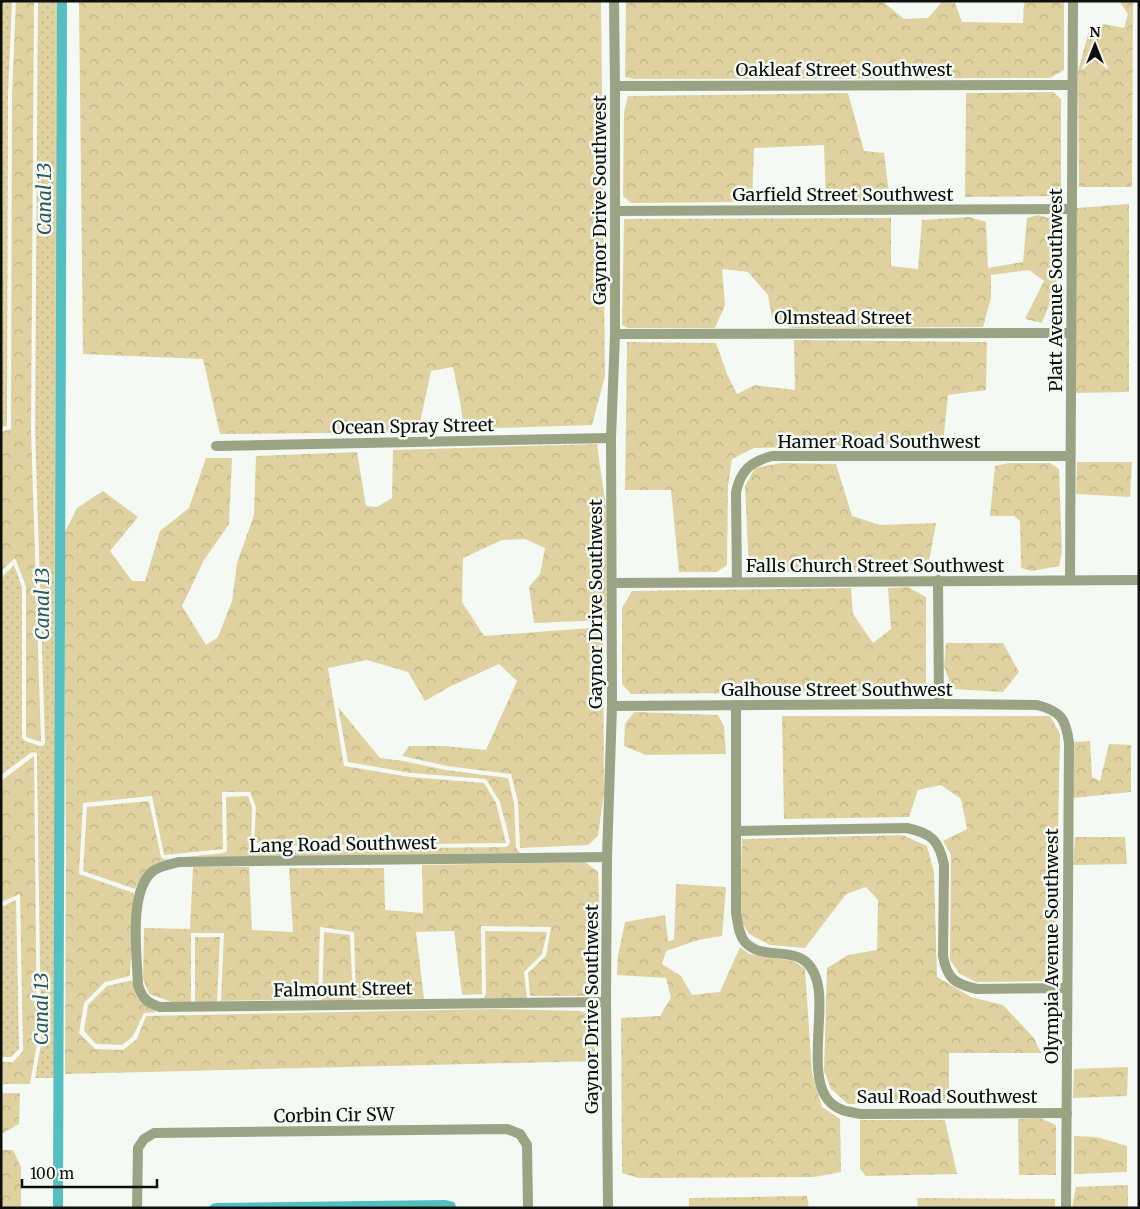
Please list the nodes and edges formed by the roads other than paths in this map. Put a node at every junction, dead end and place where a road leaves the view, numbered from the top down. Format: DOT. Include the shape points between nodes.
graph roads {
  1 [pos="614,1"];
  2 [pos="1073,1"];
  3 [pos="1072,85"];
  4 [pos="615,86"];
  5 [pos="1072,209"];
  6 [pos="615,211"];
  7 [pos="1071,333"];
  8 [pos="615,334"];
  9 [pos="611,438"];
  10 [pos="216,446"];
  11 [pos="1070,456"];
  12 [pos="938,580"];
  13 [pos="1070,580"];
  14 [pos="1139,580"];
  15 [pos="737,582"];
  16 [pos="612,583"];
  17 [pos="939,704"];
  18 [pos="736,705"];
  19 [pos="612,706"];
  20 [pos="1061,715"];
  21 [pos="737,831"];
  22 [pos="607,857"];
  23 [pos="136,939"];
  24 [pos="1067,988"];
  25 [pos="606,1002"];
  26 [pos="1067,1113"];
  27 [pos="136,1208"];
  28 [pos="528,1208"];
  29 [pos="608,1208"];
  30 [pos="1066,1208"];
  1 -- 4 [label="street, Gaynor Drive Southwest"];
  2 -- 3 [label="street, Platt Avenue Southwest"];
  3 -- 4 [label="street, Oakleaf Street Southwest"];
  3 -- 5 [label="street, Platt Avenue Southwest"];
  4 -- 6 [label="street, Gaynor Drive Southwest"];
  5 -- 6 [label="street, Garfield Street Southwest"];
  5 -- 7 [label="street, Platt Avenue Southwest"];
  6 -- 8 [label="street, Gaynor Drive Southwest"];
  7 -- 8 [label="street, Olmstead Street"];
  7 -- 11 [label="street, Platt Avenue Southwest"];
  8 -- 9 [label="street, Gaynor Drive Southwest"];
  9 -- 10 [label="street, Ocean Spray Street"];
  9 -- 16 [label="street, Gaynor Drive Southwest"];
  11 -- 13 [label="street, Platt Avenue Southwest"];
  11 -- 15 [label="street, Hamer Road Southwest" via="772,456 758,460 746,468 736,492"];
  12 -- 13 [label="street, Falls Church Street Southwest"];
  12 -- 15 [label="street, Falls Church Street Southwest"];
  12 -- 17 [label="street"];
  13 -- 14 [label="street, Falls Church Street Southwest"];
  15 -- 16 [label="street, Falls Church Street Southwest"];
  16 -- 19 [label="street, Gaynor Drive Southwest"];
  17 -- 18 [label="street, Galhouse Street Southwest"];
  17 -- 20 [label="street, Galhouse Street Southwest" via="1037,705"];
  18 -- 19 [label="street, Galhouse Street Southwest"];
  18 -- 21 [label="street, Saul Road Southwest"];
  19 -- 22 [label="street, Gaynor Drive Southwest"];
  20 -- 24 [label="street, Olympia Avenue Southwest" via="1069,743"];
  21 -- 24 [label="street" via="907,828 922,831 934,839 944,864 943,956 945,969 952,979 977,989"];
  21 -- 26 [label="street, Saul Road Southwest" via="736,913 739,929 745,942 756,949 801,957 812,968 820,996 818,1073 822,1090 831,1103 844,1111 860,1114"];
  22 -- 23 [label="street, Lang Road Southwest" via="178,862 153,870 145,880 137,902"];
  22 -- 25 [label="street, Gaynor Drive Southwest"];
  23 -- 25 [label="street, Falmount Street" via="141,995 160,1007"];
  24 -- 26 [label="street, Olympia Avenue Southwest"];
  25 -- 29 [label="street, Gaynor Drive Southwest"];
  26 -- 30 [label="street, Olympia Avenue Southwest"];
  27 -- 28 [label="street, Corbin Cir SW" via="138,1148 144,1138 154,1133 507,1129 520,1134 528,1145"];
}
